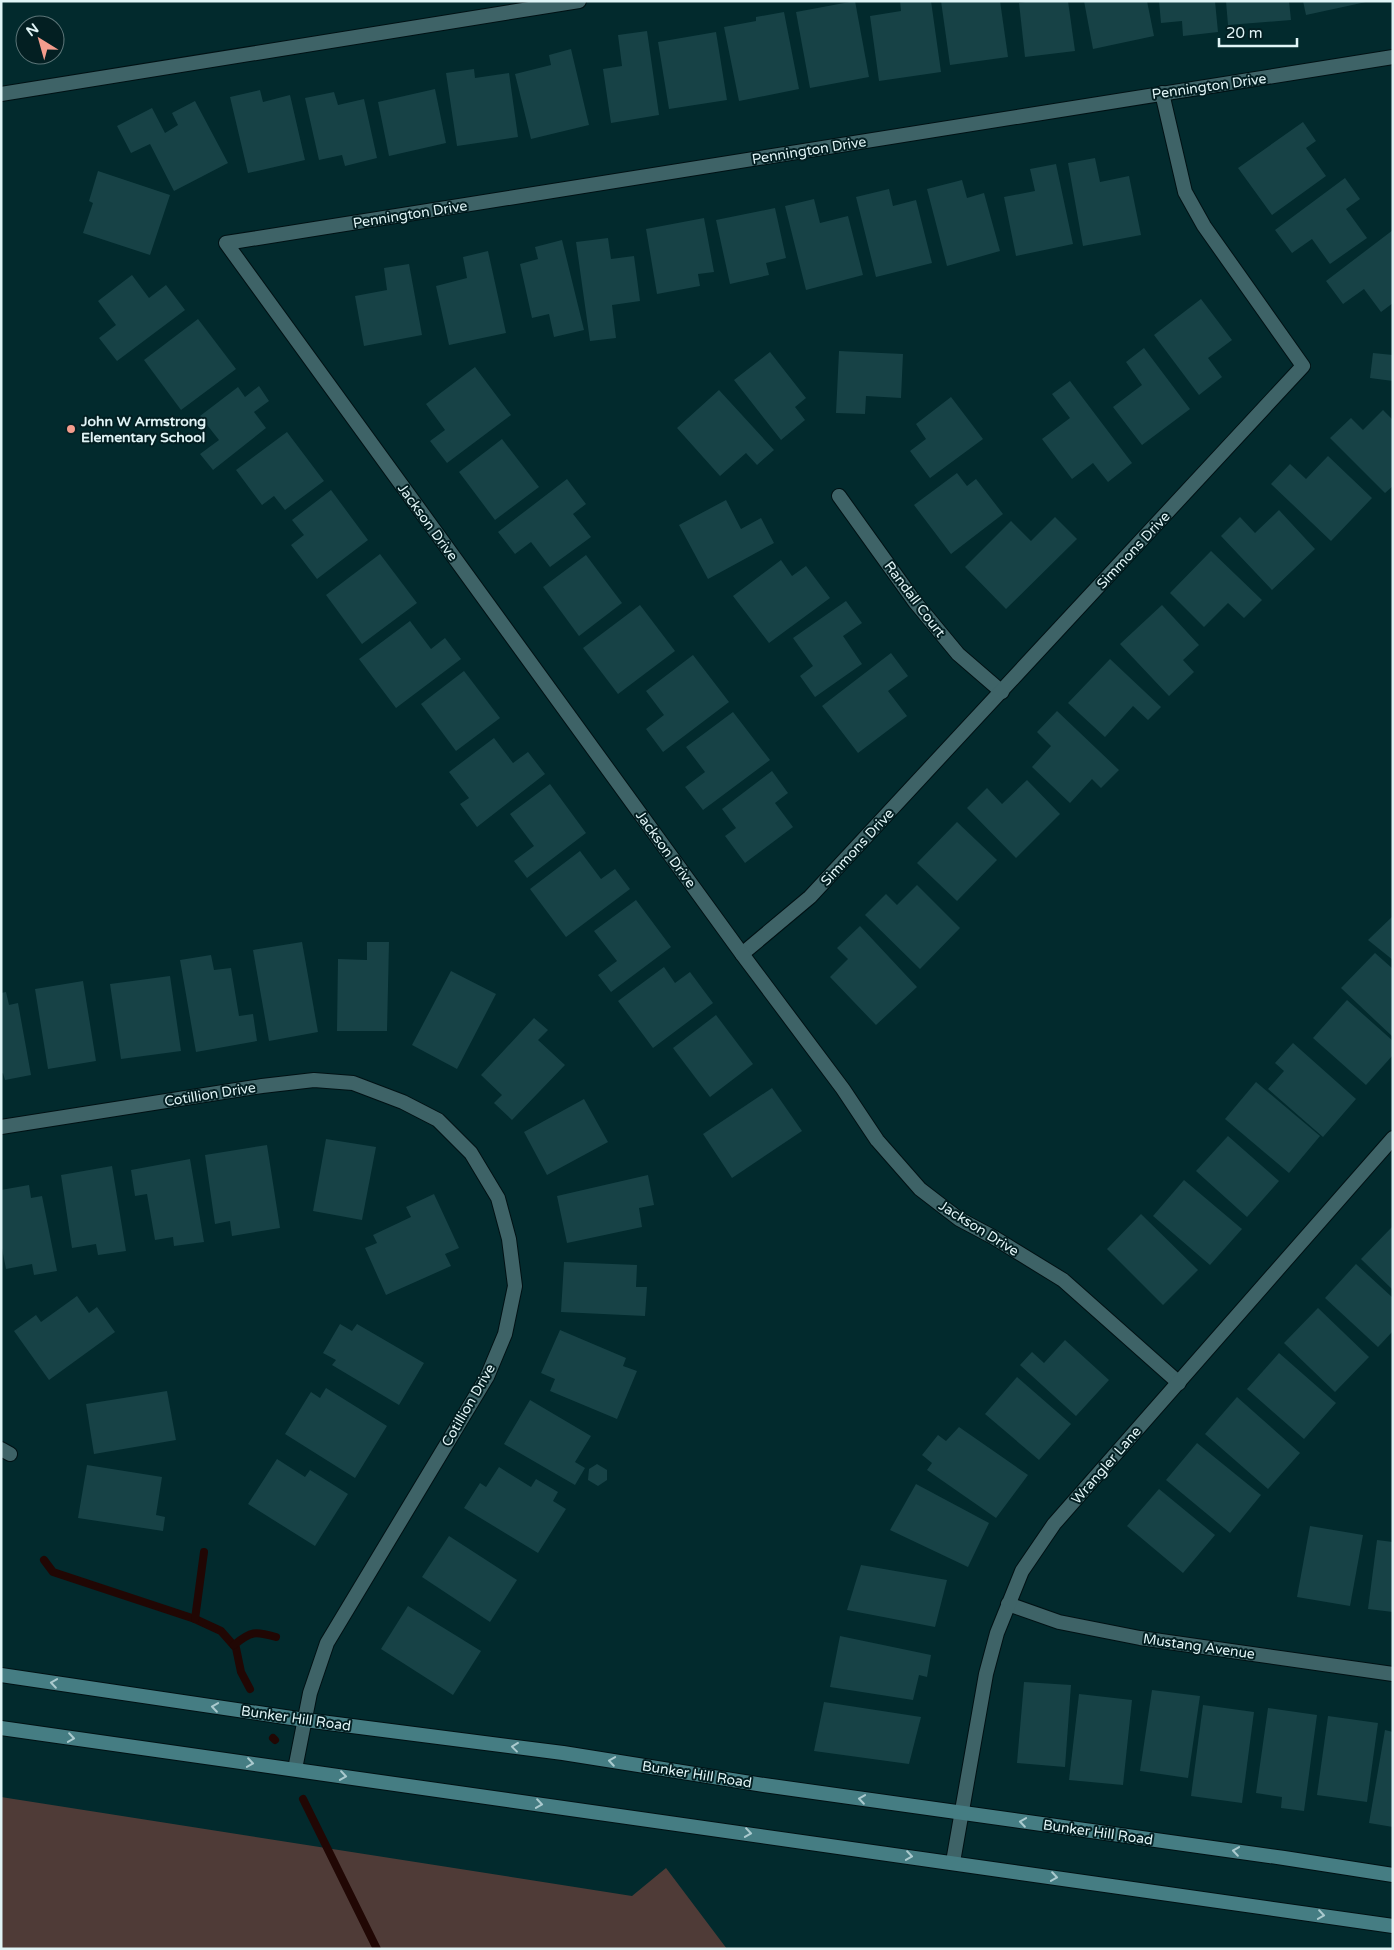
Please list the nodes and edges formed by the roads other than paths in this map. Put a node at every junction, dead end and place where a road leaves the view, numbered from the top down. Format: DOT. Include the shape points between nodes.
graph roads {
  1 [pos="579,1"];
  2 [pos="1393,57"];
  3 [pos="1162,93"];
  4 [pos="1,94"];
  5 [pos="226,243"];
  6 [pos="839,496"];
  7 [pos="1002,692"];
  8 [pos="742,954"];
  9 [pos="1,1127"];
  10 [pos="1393,1138"];
  11 [pos="1179,1383"];
  12 [pos="1008,1604"];
  13 [pos="1393,1674"];
  14 [pos="1,1675"];
  15 [pos="305,1720"];
  16 [pos="1,1728"];
  17 [pos="295,1769"];
  18 [pos="963,1813"];
  19 [pos="954,1862"];
  20 [pos="1393,1875"];
  21 [pos="1393,1926"];
  1 -- 4 [label="street"];
  2 -- 3 [label="street, Pennington Drive"];
  3 -- 5 [label="street, Pennington Drive"];
  3 -- 7 [label="street, Simmons Drive" via="1185,192 1204,226 1303,366"];
  5 -- 8 [label="street, Jackson Drive"];
  6 -- 7 [label="street, Randall Court" via="915,602 958,654"];
  7 -- 8 [label="street, Simmons Drive" via="810,898"];
  8 -- 11 [label="street, Jackson Drive" via="877,1140 920,1189 959,1219 1063,1280"];
  9 -- 15 [label="street, Cotillion Drive" via="262,1086 314,1080 353,1083 403,1102 438,1120 471,1153 498,1198 515,1286 505,1334 486,1377 327,1643 312,1685"];
  10 -- 11 [label="street, Wrangler Lane"];
  11 -- 12 [label="street, Wrangler Lane" via="1054,1524 1022,1571"];
  12 -- 13 [label="street, Mustang Avenue" via="1059,1622 1140,1638"];
  12 -- 18 [label="street, Wrangler Lane" via="986,1674"];
  15 -- 14 [label="main road, Bunker Hill Road, one-way"];
  15 -- 17 [label="street, Cotillion Drive"];
  18 -- 15 [label="main road, Bunker Hill Road, one-way"];
  16 -- 17 [label="main road, one-way"];
  17 -- 19 [label="main road, one-way"];
  18 -- 19 [label="street, Wrangler Lane"];
  20 -- 18 [label="main road, Bunker Hill Road, one-way"];
  19 -- 21 [label="main road, one-way"];
}
